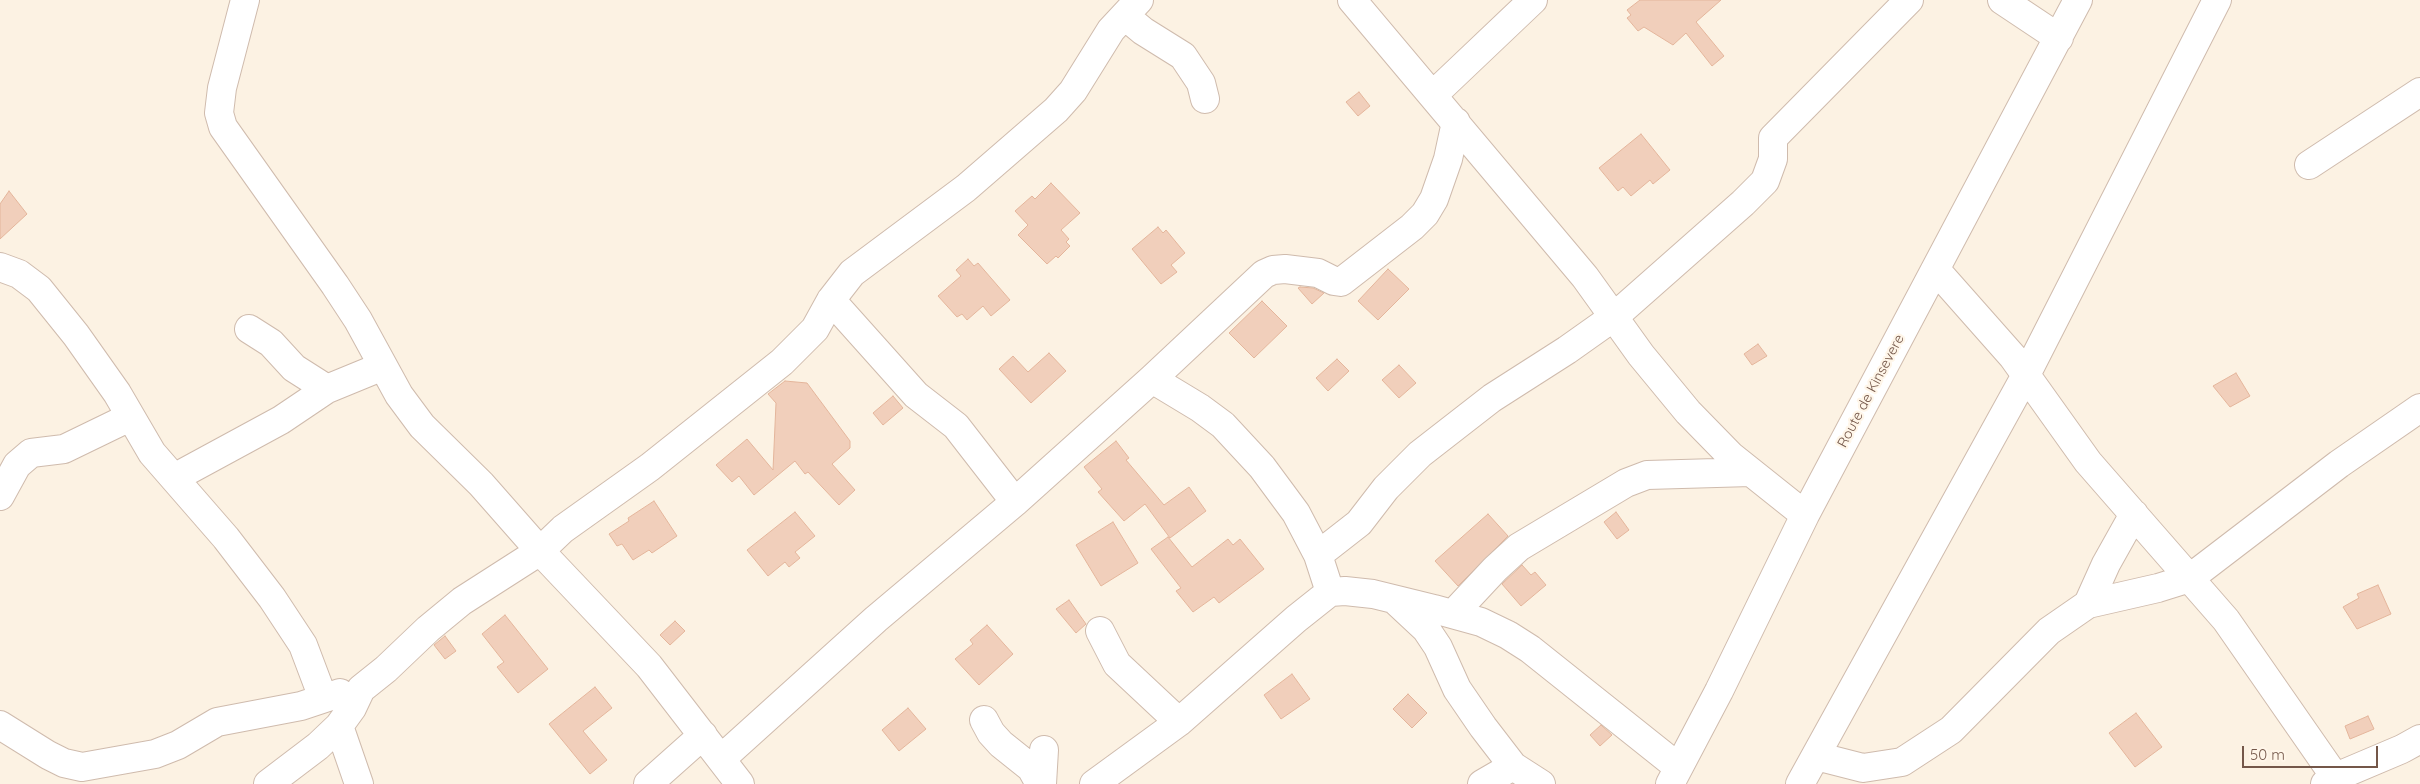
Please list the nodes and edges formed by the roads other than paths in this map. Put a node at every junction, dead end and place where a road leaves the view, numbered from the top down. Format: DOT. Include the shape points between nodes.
graph roads {
  1 [pos="244,0"];
  2 [pos="1352,0"];
  3 [pos="1533,0"];
  4 [pos="1909,0"];
  5 [pos="2002,0"];
  6 [pos="2078,0"];
  7 [pos="2217,0"];
  8 [pos="1132,8"];
  9 [pos="2059,38"];
  10 [pos="2420,92"];
  11 [pos="1433,95"];
  12 [pos="1206,99"];
  13 [pos="1456,122"];
  14 [pos="2309,165"];
  15 [pos="0,267"];
  16 [pos="1936,270"];
  17 [pos="831,300"];
  18 [pos="1615,316"];
  19 [pos="249,329"];
  20 [pos="383,366"];
  21 [pos="2026,375"];
  22 [pos="1152,379"];
  23 [pos="327,389"];
  24 [pos="2420,408"];
  25 [pos="130,417"];
  26 [pos="1752,472"];
  27 [pos="174,478"];
  28 [pos="0,496"];
  29 [pos="1015,502"];
  30 [pos="2134,514"];
  31 [pos="1805,516"];
  32 [pos="540,551"];
  33 [pos="1318,555"];
  34 [pos="2190,578"];
  35 [pos="1330,592"];
  36 [pos="1393,598"];
  37 [pos="2088,604"];
  38 [pos="1453,614"];
  39 [pos="1100,632"];
  40 [pos="361,689"];
  41 [pos="323,698"];
  42 [pos="984,720"];
  43 [pos="1179,722"];
  44 [pos="0,725"];
  45 [pos="338,726"];
  46 [pos="703,735"];
  47 [pos="2420,739"];
  48 [pos="1044,750"];
  49 [pos="1816,756"];
  50 [pos="721,759"];
  51 [pos="1513,766"];
  52 [pos="89,776"];
  53 [pos="1674,776"];
  54 [pos="2334,782"];
  55 [pos="268,784"];
  56 [pos="359,784"];
  57 [pos="648,784"];
  58 [pos="740,784"];
  59 [pos="1040,784"];
  60 [pos="1094,784"];
  61 [pos="1482,784"];
  62 [pos="1541,784"];
  63 [pos="1800,784"];
  1 -- 20 [label="street" via="222,88 219,113 223,127 335,285"];
  2 -- 11 [label="street"];
  3 -- 11 [label="street"];
  4 -- 18 [label="street" via="1773,138 1773,160 1765,181"];
  5 -- 9 [label="street"];
  6 -- 9 [label="street, Route de Kinsevere"];
  7 -- 21 [label="street"];
  8 -- 12 [label="street" via="1143,31 1183,56 1201,83"];
  8 -- 17 [label="street" via="1111,30 1073,91 1056,110 966,188 852,273"];
  9 -- 16 [label="street, Route de Kinsevere"];
  10 -- 14 [label="street"];
  11 -- 13 [label="street"];
  13 -- 18 [label="street"];
  13 -- 22 [label="street" via="1448,160 1434,199 1425,214 1399,239 1341,282 1318,273 1285,269 1264,274"];
  15 -- 25 [label="street" via="18,274 39,289 117,392"];
  16 -- 21 [label="street"];
  16 -- 31 [label="street, Route de Kinsevere"];
  17 -- 29 [label="street" via="916,396 956,426"];
  17 -- 32 [label="street" via="815,329 782,362 650,467 563,529"];
  18 -- 26 [label="street" via="1677,400"];
  18 -- 33 [label="street" via="1492,398 1420,454 1386,488 1359,523"];
  19 -- 23 [label="street" via="270,343 294,368"];
  20 -- 23 [label="street"];
  20 -- 32 [label="street" via="422,426 481,484"];
  21 -- 30 [label="street" via="2088,462"];
  21 -- 49 [label="street"];
  22 -- 29 [label="street"];
  22 -- 33 [label="street" via="1200,408 1246,448 1296,514"];
  23 -- 27 [label="street" via="281,420"];
  24 -- 34 [label="street" via="2339,464"];
  25 -- 27 [label="street" via="152,453"];
  25 -- 28 [label="street" via="64,449 31,452 17,465"];
  26 -- 31 [label="street"];
  26 -- 38 [label="street" via="1647,475 1626,483 1519,547"];
  27 -- 41 [label="street" via="272,598 303,645"];
  29 -- 50 [label="street" via="876,619"];
  30 -- 34 [label="street"];
  30 -- 37 [label="street"];
  31 -- 53 [label="street, Route de Kinsevere"];
  32 -- 40 [label="street" via="462,602"];
  32 -- 46 [label="street" via="649,666"];
  33 -- 35 [label="street"];
  34 -- 37 [label="street"];
  34 -- 54 [label="street" via="2226,620"];
  35 -- 36 [label="street" via="1359,591"];
  35 -- 43 [label="street"];
  36 -- 38 [label="street"];
  36 -- 51 [label="street" via="1426,629 1457,689"];
  37 -- 49 [label="street" via="2049,631 1951,730 1902,762 1863,768"];
  38 -- 53 [label="street" via="1481,622 1530,649"];
  39 -- 43 [label="street" via="1116,664"];
  40 -- 41 [label="street"];
  40 -- 45 [label="street"];
  41 -- 52 [label="street" via="301,706 217,722 178,745"];
  42 -- 59 [label="street" via="991,733 1030,768"];
  43 -- 60 [label="street"];
  44 -- 52 [label="street"];
  45 -- 55 [label="street" via="318,746"];
  45 -- 56 [label="street"];
  46 -- 50 [label="street"];
  46 -- 57 [label="street"];
  47 -- 54 [label="street"];
  48 -- 59 [label="street"];
  49 -- 63 [label="street"];
  50 -- 58 [label="street"];
  51 -- 61 [label="street"];
  51 -- 62 [label="street"];
}
